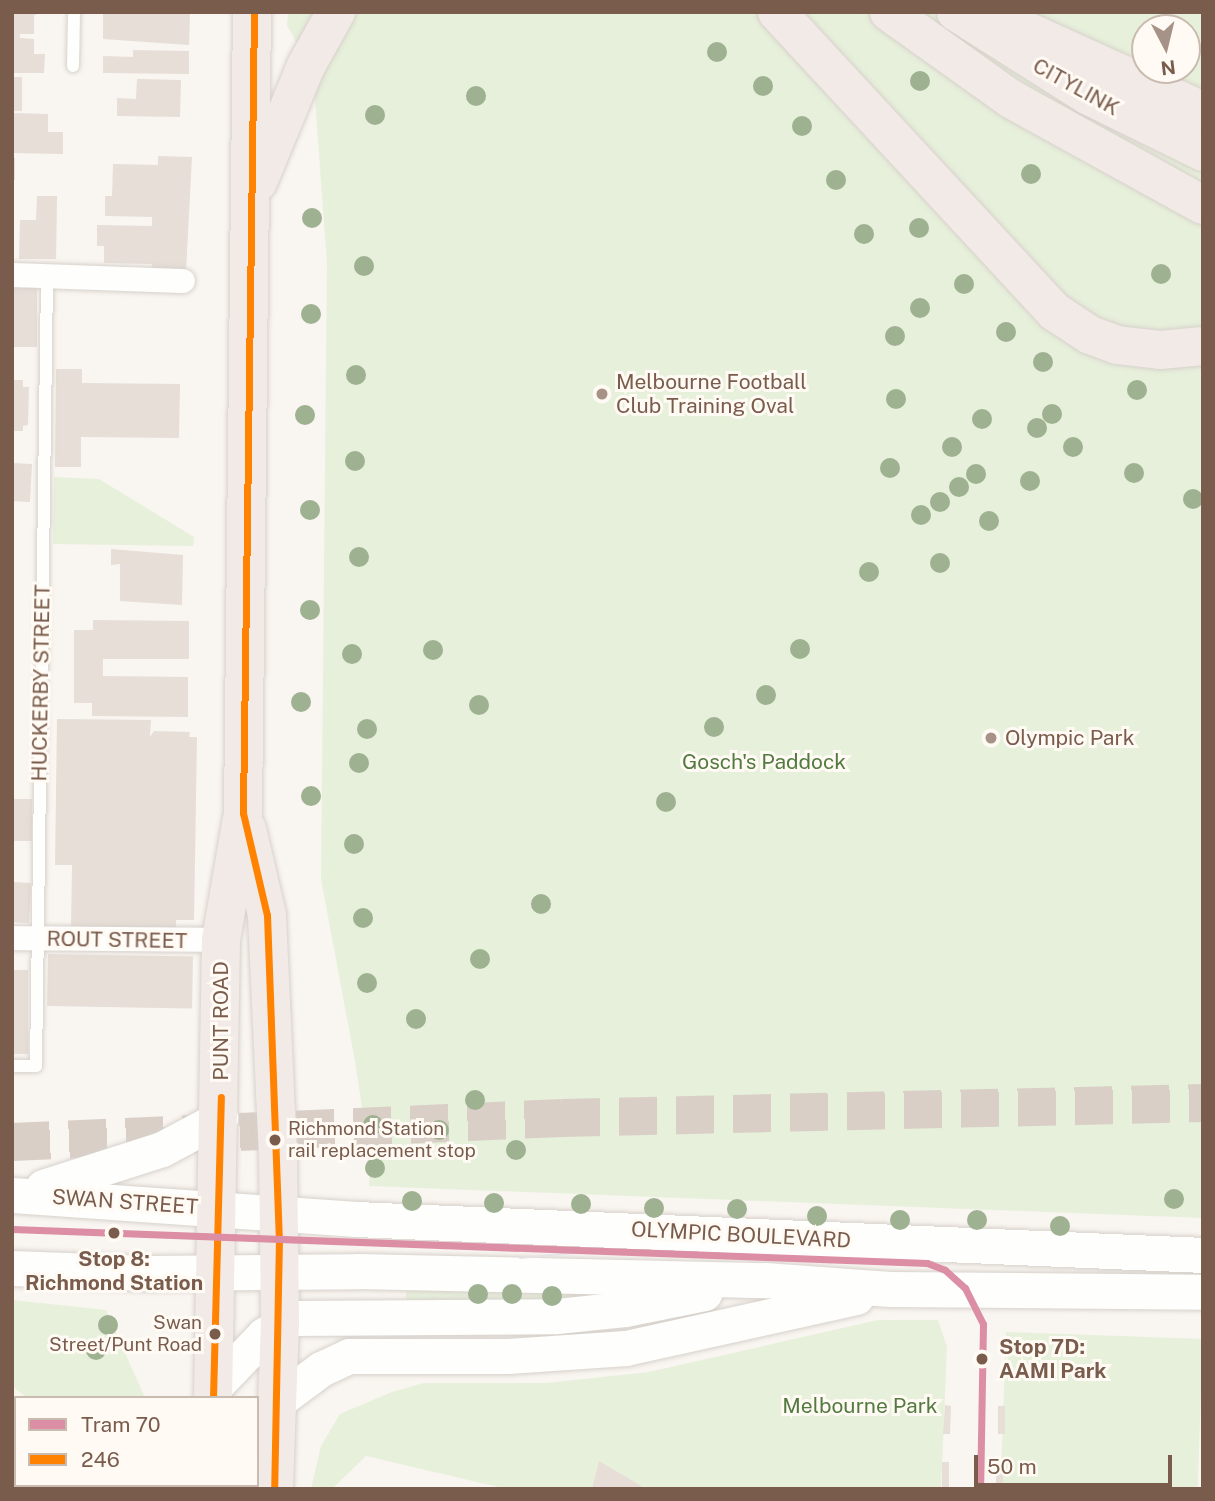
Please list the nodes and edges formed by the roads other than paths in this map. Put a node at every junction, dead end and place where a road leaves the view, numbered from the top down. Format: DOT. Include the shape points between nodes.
graph roads {
  1 [pos="74,12"];
  2 [pos="336,12"];
  3 [pos="777,12"];
  4 [pos="889,12"];
  5 [pos="956,12"];
  6 [pos="990,12"];
  7 [pos="253,16"];
  8 [pos="73,66"];
  9 [pos="1203,111"];
  10 [pos="1203,152"];
  11 [pos="250,201"];
  12 [pos="1203,205"];
  13 [pos="12,275"];
  14 [pos="47,276"];
  15 [pos="183,281"];
  16 [pos="1203,346"];
  17 [pos="243,813"];
  18 [pos="12,938"];
  19 [pos="38,939"];
  20 [pos="221,940"];
  21 [pos="12,1066"];
  22 [pos="220,1118"];
  23 [pos="12,1194"];
  24 [pos="216,1208"];
  25 [pos="279,1214"];
  26 [pos="746,1234"];
  27 [pos="923,1244"];
  28 [pos="1203,1255"];
  29 [pos="12,1268"];
  30 [pos="280,1271"];
  31 [pos="215,1273"];
  32 [pos="765,1280"];
  33 [pos="890,1289"];
  34 [pos="1203,1292"];
  35 [pos="280,1323"];
  36 [pos="735,1327"];
  37 [pos="213,1393"];
  38 [pos="278,1401"];
  39 [pos="275,1489"];
  1 -- 8 [label="lane"];
  2 -- 11 [label="highway" via="301,76"];
  3 -- 16 [label="highway" via="1055,312 1090,335 1116,345 1160,350"];
  4 -- 12 [label="highway" via="1011,99"];
  5 -- 10 [label="highway, CITYLINK" via="1089,96"];
  6 -- 9 [label="highway" via="1147,89"];
  7 -- 11 [label="highway, PUNT ROAD"];
  11 -- 17 [label="highway, PUNT ROAD"];
  13 -- 14 [label="street"];
  14 -- 15 [label="street"];
  14 -- 19 [label="lane, HUCKERBY STREET"];
  17 -- 20 [label="highway, PUNT ROAD"];
  17 -- 25 [label="highway, PUNT ROAD" via="267,915"];
  18 -- 19 [label="street, ROUT STREET"];
  19 -- 20 [label="street, ROUT STREET"];
  19 -- 21 [label="lane, HUCKERBY STREET" via="36,1066"];
  20 -- 22 [label="highway, PUNT ROAD"];
  22 -- 23 [label="main road" via="162,1149"];
  22 -- 24 [label="highway, PUNT ROAD"];
  23 -- 24 [label="main road, SWAN STREET"];
  24 -- 25 [label="main road, SWAN STREET"];
  24 -- 31 [label="highway, PUNT ROAD"];
  25 -- 26 [label="main road, OLYMPIC BOULEVARD"];
  25 -- 30 [label="highway, PUNT ROAD"];
  26 -- 27 [label="main road, OLYMPIC BOULEVARD"];
  26 -- 32 [label="main road" via="764,1254"];
  27 -- 28 [label="main road, OLYMPIC BOULEVARD"];
  27 -- 32 [label="main road"];
  29 -- 31 [label="main road"];
  30 -- 31 [label="main road"];
  30 -- 32 [label="main road, OLYMPIC BOULEVARD"];
  30 -- 35 [label="highway, PUNT ROAD"];
  31 -- 37 [label="highway, PUNT ROAD"];
  32 -- 33 [label="main road, OLYMPIC BOULEVARD"];
  32 -- 35 [label="main road" via="625,1310 557,1316 310,1315"];
  32 -- 36 [label="main road" via="757,1302"];
  33 -- 34 [label="main road, OLYMPIC BOULEVARD"];
  33 -- 36 [label="main road"];
  35 -- 37 [label="main road"];
  35 -- 38 [label="highway, PUNT ROAD"];
  36 -- 38 [label="main road" via="594,1351 349,1356 321,1368"];
  38 -- 39 [label="highway, PUNT ROAD"];
}
